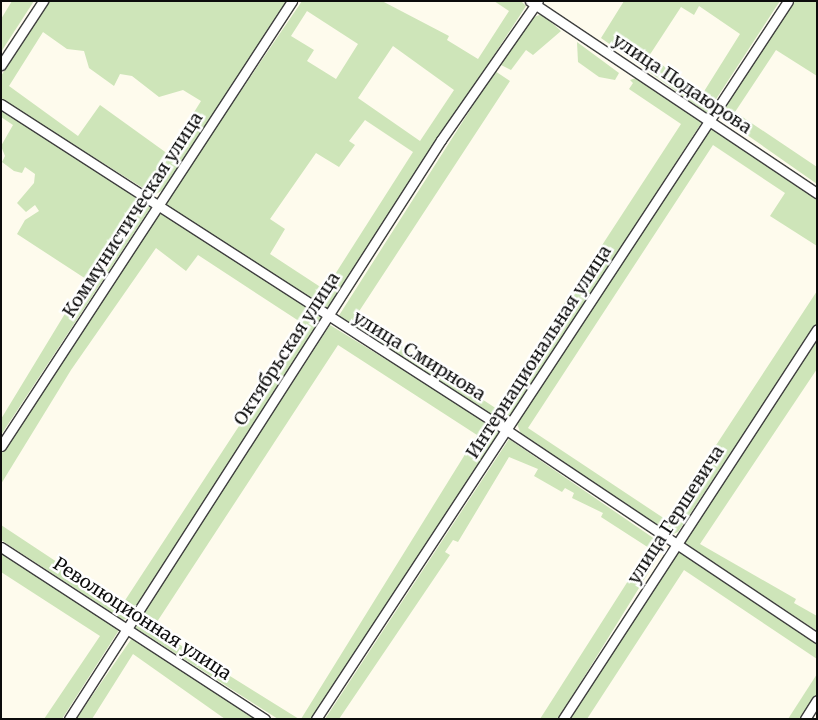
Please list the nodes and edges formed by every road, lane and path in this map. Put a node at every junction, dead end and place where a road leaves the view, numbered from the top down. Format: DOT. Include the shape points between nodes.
graph roads {
  1 [pos="43,1"];
  2 [pos="292,1"];
  3 [pos="788,1"];
  4 [pos="534,3"];
  5 [pos="1,65"];
  6 [pos="1,104"];
  7 [pos="709,121"];
  8 [pos="817,193"];
  9 [pos="158,207"];
  10 [pos="327,317"];
  11 [pos="817,329"];
  12 [pos="508,431"];
  13 [pos="1,446"];
  14 [pos="677,544"];
  15 [pos="1,547"];
  16 [pos="127,629"];
  17 [pos="817,638"];
  18 [pos="817,700"];
  19 [pos="69,719"];
  20 [pos="265,719"];
  21 [pos="316,719"];
  22 [pos="563,719"];
  23 [pos="805,719"];
  1 -- 5 [label="street"];
  2 -- 9 [label="street, Коммунистическая улица"];
  3 -- 7 [label="street, Интернациональная улица"];
  4 -- 7 [label="street, улица Подаюрова"];
  4 -- 10 [label="street, Октябрьская улица"];
  6 -- 9 [label="street, улица Смирнова"];
  7 -- 8 [label="street, улица Подаюрова"];
  7 -- 12 [label="street, Интернациональная улица"];
  9 -- 10 [label="street, улица Смирнова"];
  9 -- 13 [label="street, Коммунистическая улица"];
  10 -- 12 [label="street, улица Смирнова"];
  10 -- 16 [label="street, Октябрьская улица"];
  11 -- 14 [label="street, улица Гершевича"];
  12 -- 14 [label="street, улица Смирнова"];
  12 -- 21 [label="street, Интернациональная улица"];
  14 -- 17 [label="street, улица Смирнова"];
  14 -- 22 [label="street, улица Гершевича"];
  15 -- 16 [label="street, Революционная улица"];
  16 -- 19 [label="street, Октябрьская улица"];
  16 -- 20 [label="street, Революционная улица"];
  18 -- 23 [label="street"];
}
